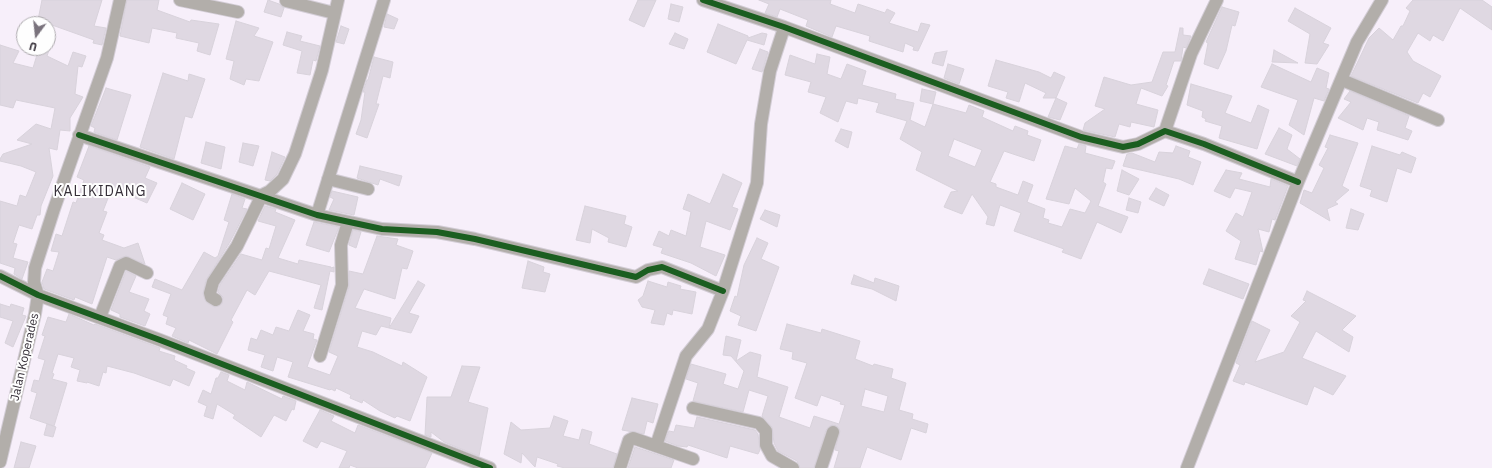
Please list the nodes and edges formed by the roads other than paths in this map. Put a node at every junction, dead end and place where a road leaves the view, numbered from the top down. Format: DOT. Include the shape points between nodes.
graph roads {
  1 [pos="120,0"];
  2 [pos="180,0"];
  3 [pos="338,0"];
  4 [pos="384,0"];
  5 [pos="703,0"];
  6 [pos="1216,0"];
  7 [pos="1382,0"];
  8 [pos="286,1"];
  9 [pos="238,12"];
  10 [pos="334,13"];
  11 [pos="784,28"];
  12 [pos="1342,80"];
  13 [pos="1438,120"];
  14 [pos="1166,131"];
  15 [pos="79,135"];
  16 [pos="328,180"];
  17 [pos="1298,182"];
  18 [pos="368,189"];
  19 [pos="262,196"];
  20 [pos="317,215"];
  21 [pos="348,222"];
  22 [pos="147,273"];
  23 [pos="0,276"];
  24 [pos="723,291"];
  25 [pos="38,295"];
  26 [pos="216,300"];
  27 [pos="100,317"];
  28 [pos="320,356"];
  29 [pos="694,408"];
  30 [pos="833,432"];
  31 [pos="656,446"];
  32 [pos="693,459"];
  33 [pos="0,462"];
  34 [pos="463,463"];
  35 [pos="490,468"];
  36 [pos="620,468"];
  37 [pos="793,468"];
  38 [pos="821,468"];
  39 [pos="1187,468"];
  1 -- 15 [label="street, Jalan Koperades" via="107,58"];
  2 -- 9 [label="street"];
  3 -- 10 [label="street"];
  4 -- 16 [label="street"];
  5 -- 11 [label="street"];
  6 -- 14 [label="street" via="1191,54"];
  7 -- 12 [label="street" via="1357,42"];
  8 -- 10 [label="street"];
  10 -- 19 [label="street" via="322,70 295,154 283,179"];
  11 -- 14 [label="street" via="1103,143 1131,146"];
  11 -- 24 [label="street" via="770,71 761,124 757,183"];
  12 -- 13 [label="street"];
  12 -- 17 [label="street"];
  14 -- 17 [label="street"];
  15 -- 19 [label="street"];
  15 -- 25 [label="street, Jalan Koperades" via="35,268 34,282"];
  16 -- 18 [label="street"];
  16 -- 20 [label="street"];
  17 -- 39 [label="street"];
  19 -- 20 [label="street"];
  19 -- 26 [label="street" via="237,246 213,282 210,293"];
  20 -- 21 [label="street"];
  21 -- 24 [label="street" via="382,229 437,232 475,239 636,277 648,270 662,267"];
  21 -- 28 [label="street" via="341,245 342,286"];
  22 -- 27 [label="street" via="126,263 120,266"];
  23 -- 25 [label="street"];
  24 -- 31 [label="street" via="708,329 686,356"];
  25 -- 27 [label="street"];
  25 -- 33 [label="street, Jalan Koperades"];
  27 -- 34 [label="street"];
  29 -- 37 [label="street" via="759,423 766,431 766,445 772,456"];
  30 -- 38 [label="street"];
  31 -- 32 [label="street"];
  31 -- 36 [label="street" via="633,438 629,440"];
  34 -- 35 [label="street"];
}
